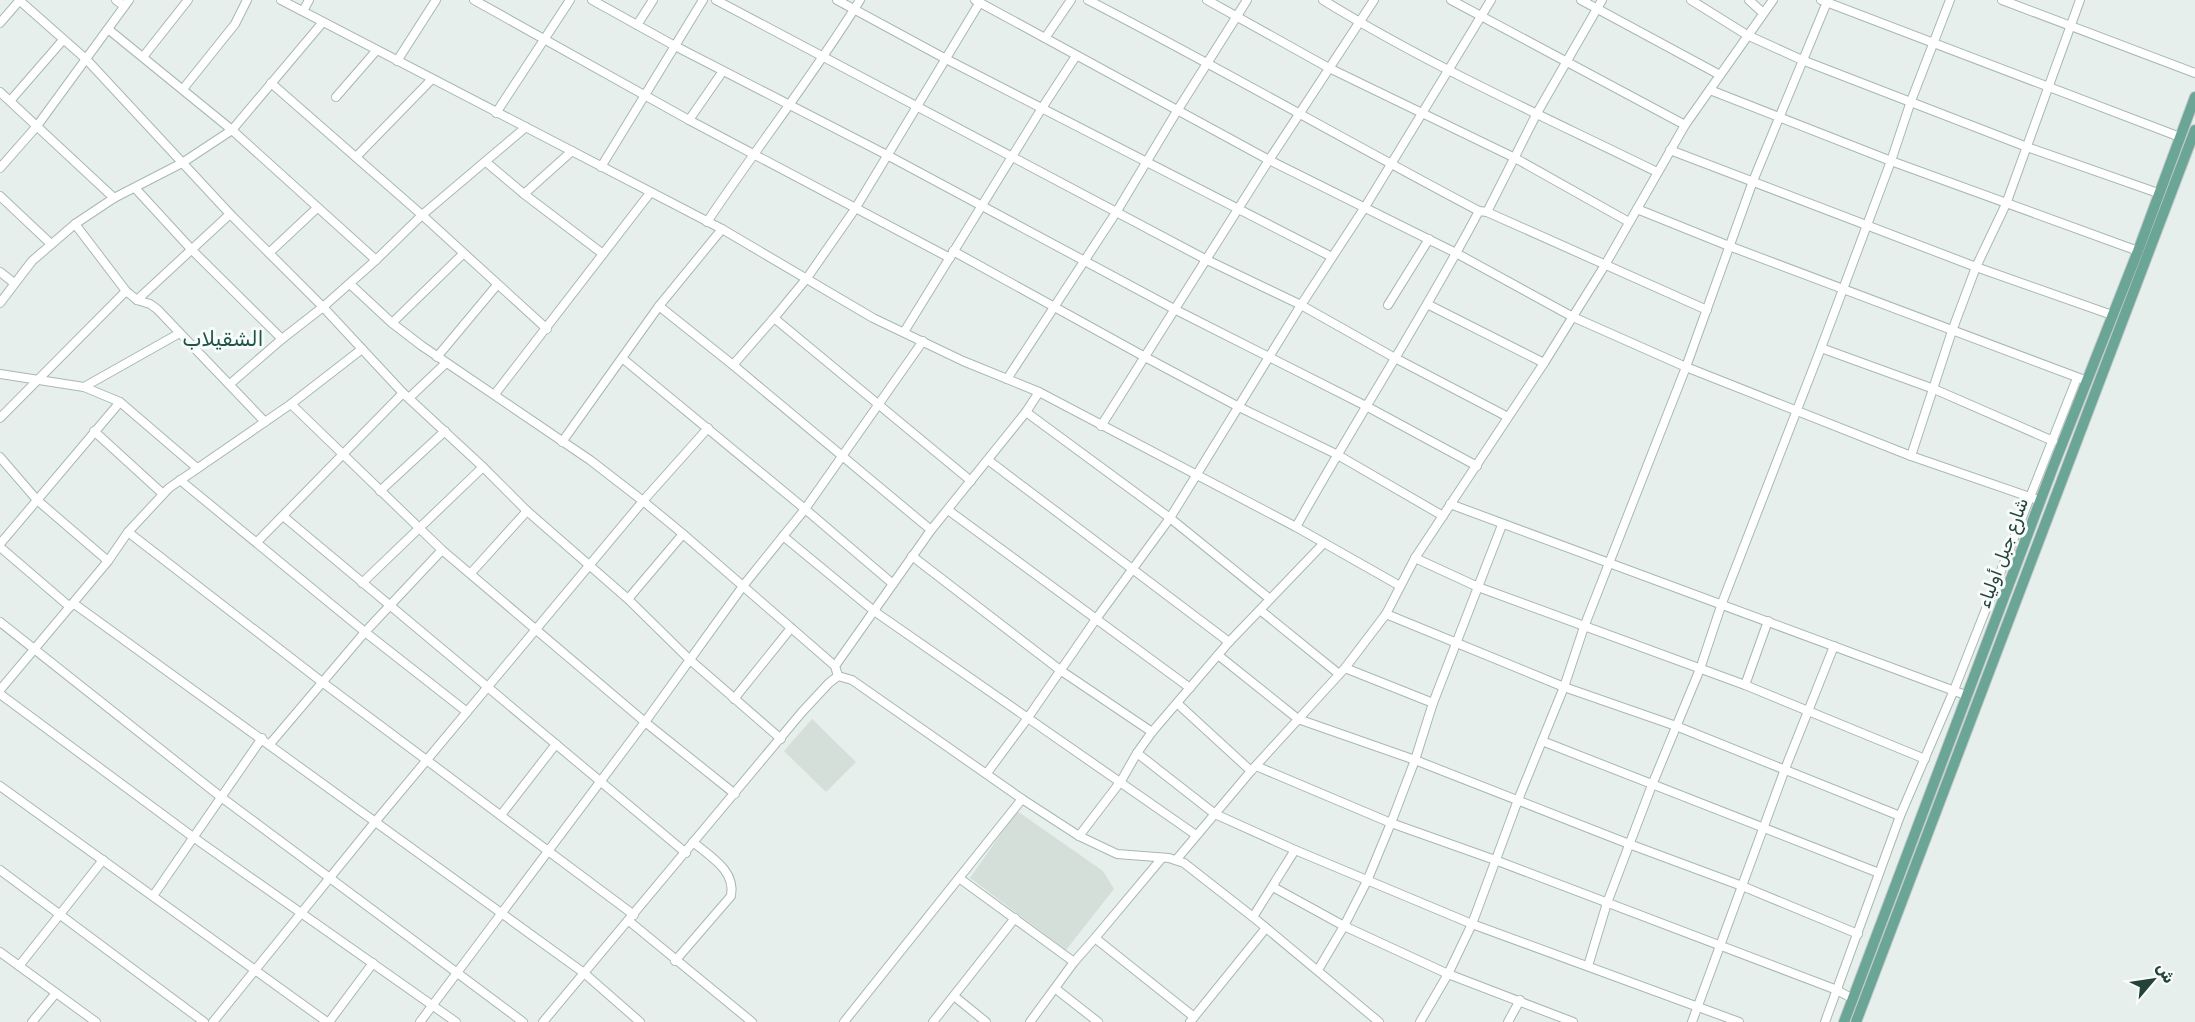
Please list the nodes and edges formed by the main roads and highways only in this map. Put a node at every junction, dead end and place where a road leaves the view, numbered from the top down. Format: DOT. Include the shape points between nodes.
graph roads {
  1 [pos="2195,97"];
  2 [pos="2195,130"];
  3 [pos="1844,1022"];
  4 [pos="1856,1022"];
  1 -- 3 [label="main road, شارع جبل أولياء" via="2138,251 2082,379 2036,499 1968,696"];
  2 -- 4 [label="main road, شارع جبل أولياء"];
}
